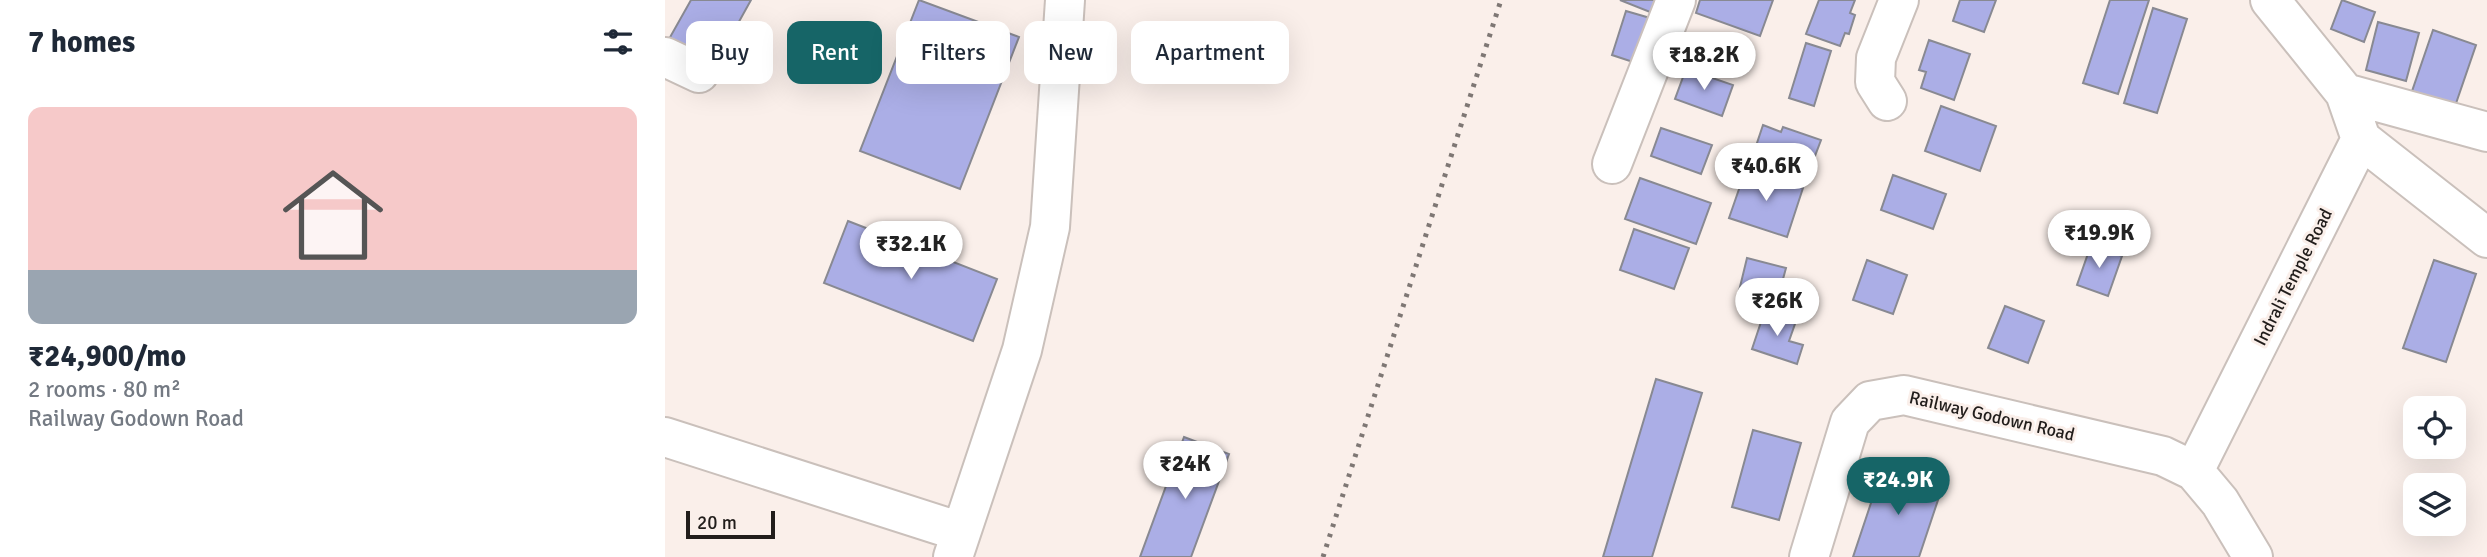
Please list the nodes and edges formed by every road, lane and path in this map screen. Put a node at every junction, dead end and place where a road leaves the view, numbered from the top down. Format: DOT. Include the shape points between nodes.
graph roads {
  1 [pos="1065,0"];
  2 [pos="1677,0"];
  3 [pos="1899,0"];
  4 [pos="2270,0"];
  5 [pos="665,57"];
  6 [pos="686,67"];
  7 [pos="2345,93"];
  8 [pos="1887,101"];
  9 [pos="2487,132"];
  10 [pos="2361,139"];
  11 [pos="1612,164"];
  12 [pos="2487,238"];
  13 [pos="665,437"];
  14 [pos="2194,471"];
  15 [pos="957,545"];
  16 [pos="1809,557"];
  17 [pos="2253,557"];
  1 -- 15 [label="street" via="1051,227 1022,350"];
  2 -- 11 [label="street"];
  3 -- 8 [label="street" via="1876,58 1875,82"];
  4 -- 7 [label="street"];
  5 -- 6 [label="street"];
  7 -- 9 [label="street"];
  7 -- 10 [label="street"];
  10 -- 12 [label="street"];
  10 -- 14 [label="street, Indrali Temple Road"];
  13 -- 15 [label="street"];
  14 -- 16 [label="street, Railway Godown Road" via="2163,456 1905,395 1870,401 1850,422"];
  14 -- 17 [label="street" via="2220,502"];
}
